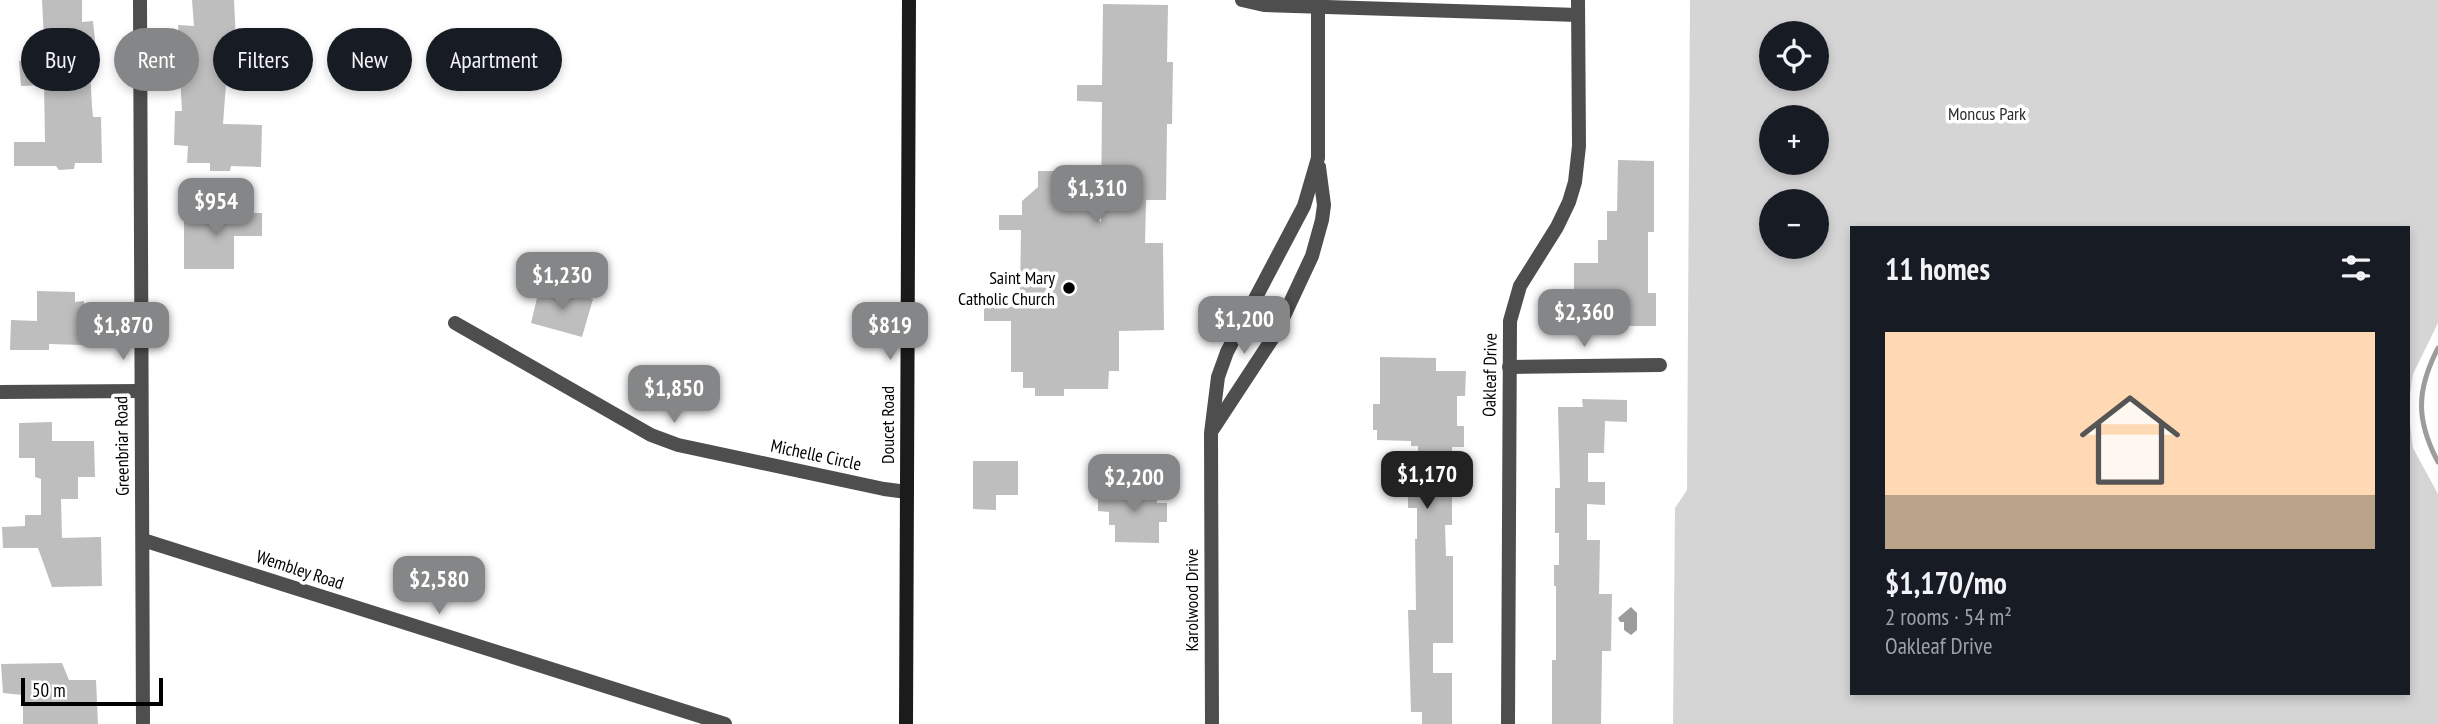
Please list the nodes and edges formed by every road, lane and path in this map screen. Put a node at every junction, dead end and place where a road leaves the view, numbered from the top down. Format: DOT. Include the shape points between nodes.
graph roads {
  1 [pos="140,0"];
  2 [pos="909,0"];
  3 [pos="1242,0"];
  4 [pos="1318,7"];
  5 [pos="1578,7"];
  6 [pos="1318,158"];
  7 [pos="455,323"];
  8 [pos="1660,365"];
  9 [pos="1509,367"];
  10 [pos="141,391"];
  11 [pos="0,392"];
  12 [pos="1211,433"];
  13 [pos="907,492"];
  14 [pos="143,540"];
  15 [pos="143,724"];
  16 [pos="725,724"];
  17 [pos="906,724"];
  18 [pos="1212,724"];
  19 [pos="1508,724"];
  1 -- 10 [label="street, Greenbriar Road"];
  2 -- 13 [label="street, Doucet Road"];
  3 -- 4 [label="street"];
  4 -- 5 [label="street"];
  4 -- 6 [label="street, Karolwood Drive"];
  5 -- 9 [label="street, Oakleaf Drive" via="1575,182 1557,226 1520,286 1510,321"];
  6 -- 12 [label="street, Karolwood Drive" via="1304,206 1227,352 1218,377"];
  6 -- 12 [label="street, Karolwood Drive" via="1324,205 1312,256 1276,333"];
  7 -- 13 [label="street, Michelle Circle" via="652,435 678,445"];
  8 -- 9 [label="street"];
  9 -- 19 [label="street, Oakleaf Drive"];
  10 -- 11 [label="street"];
  10 -- 14 [label="street, Greenbriar Road"];
  12 -- 18 [label="street, Karolwood Drive"];
  13 -- 17 [label="street, Doucet Road"];
  14 -- 15 [label="street, Greenbriar Road"];
  14 -- 16 [label="street, Wembley Road"];
}
